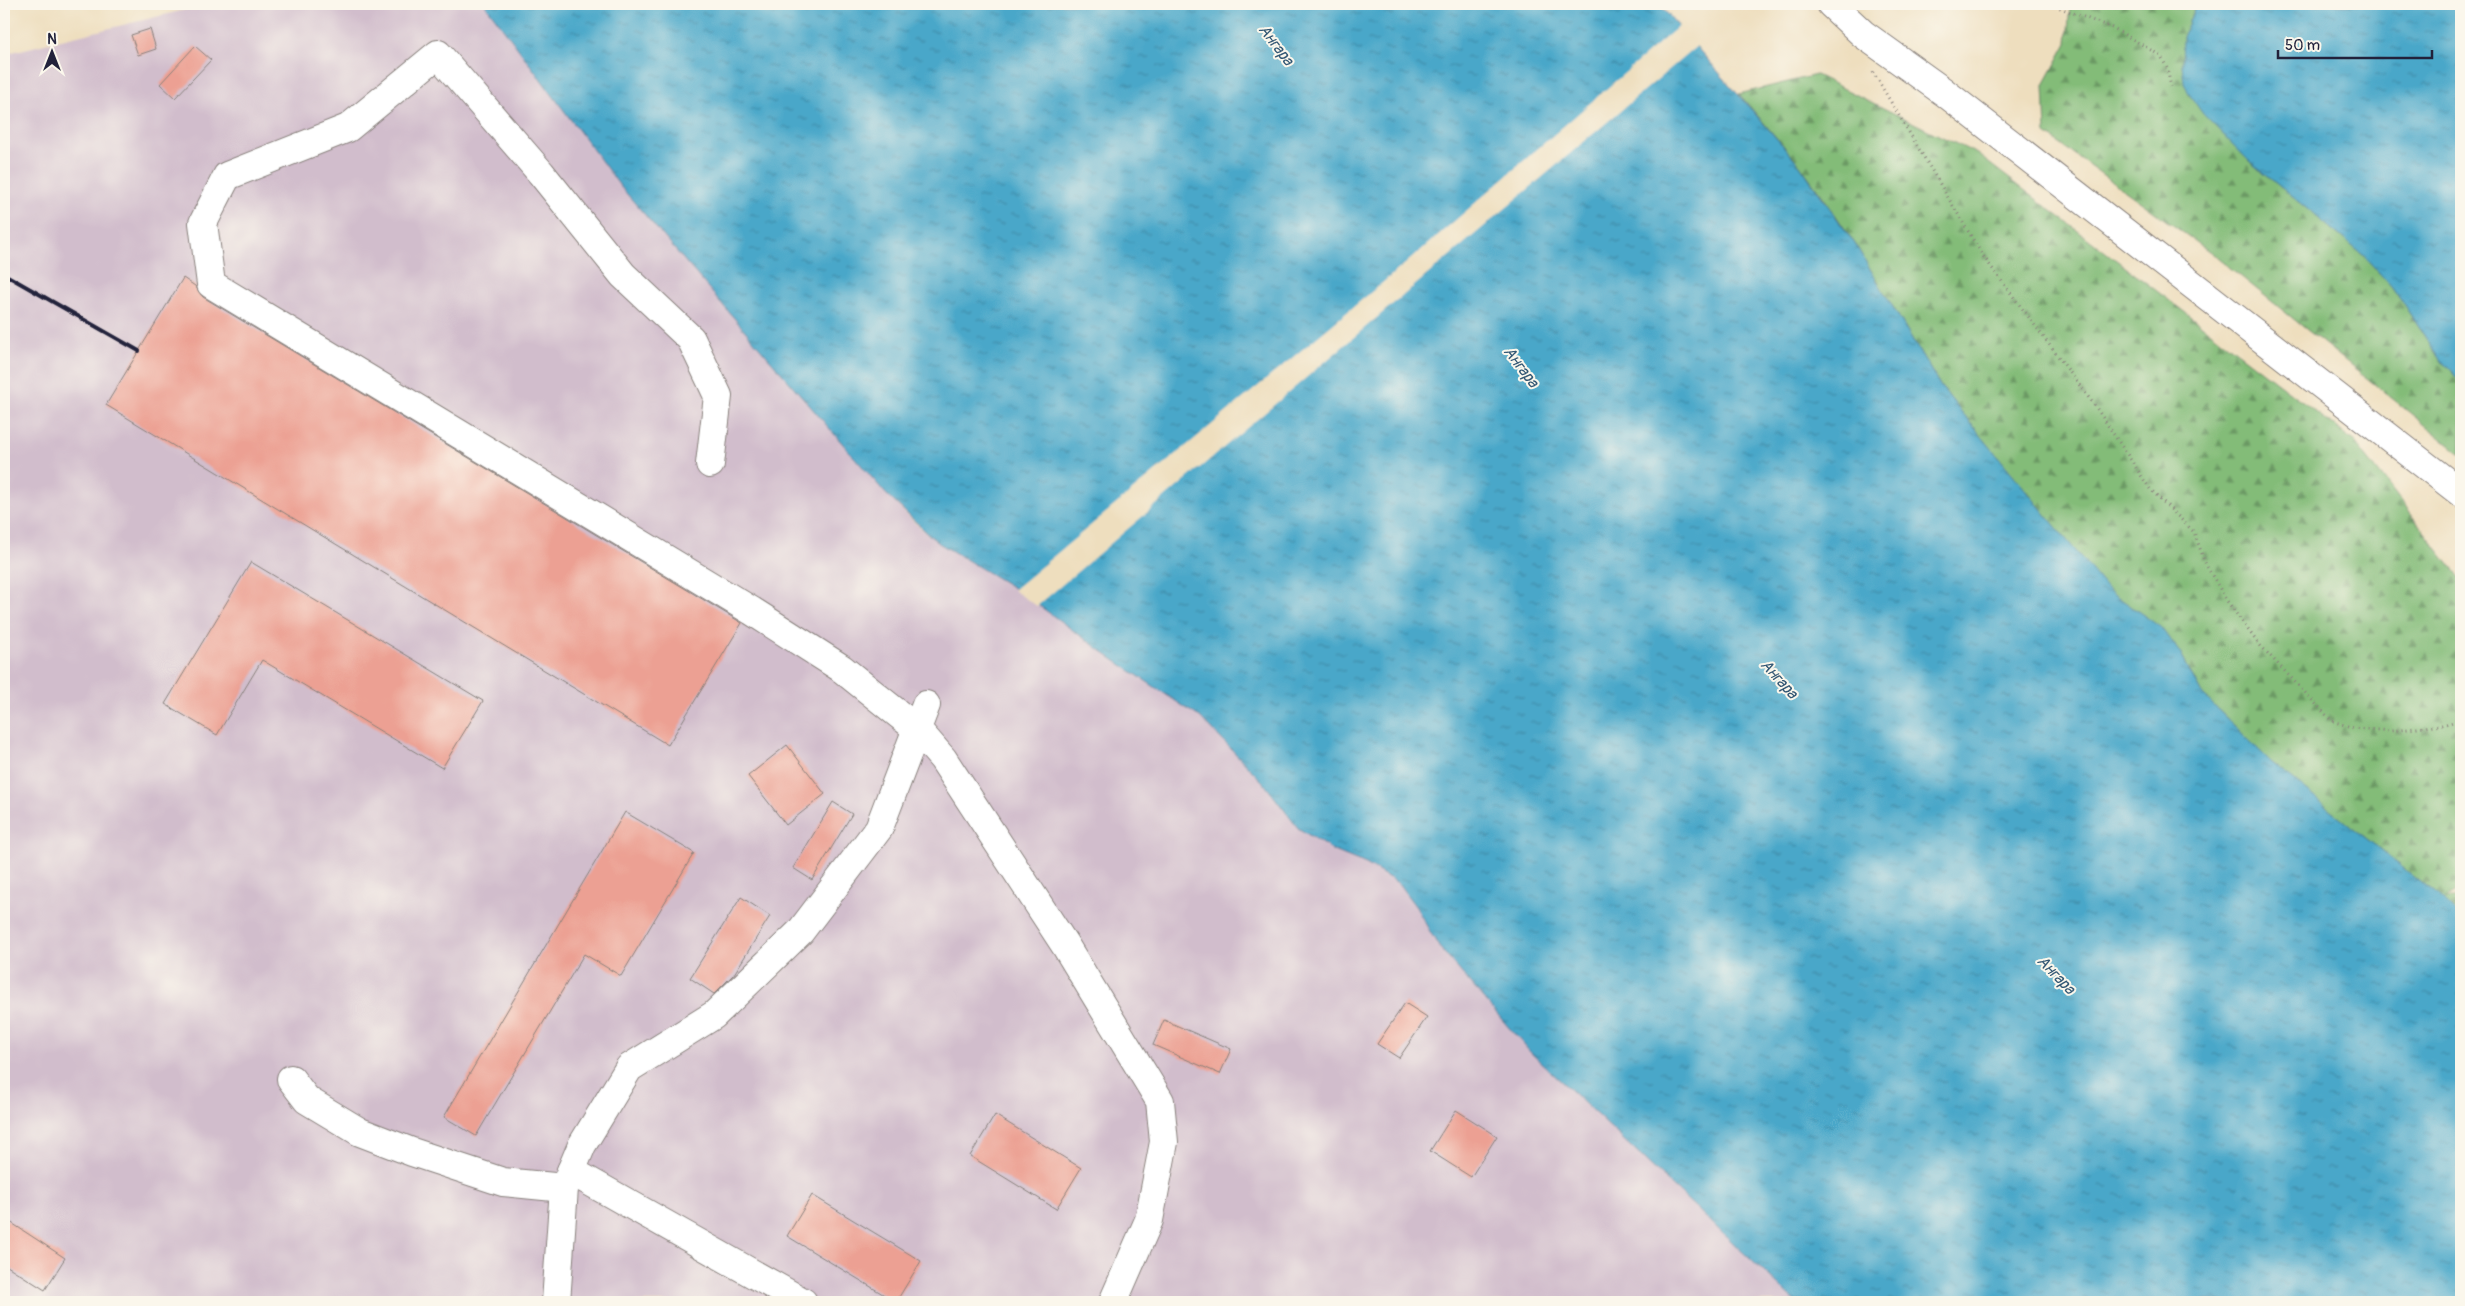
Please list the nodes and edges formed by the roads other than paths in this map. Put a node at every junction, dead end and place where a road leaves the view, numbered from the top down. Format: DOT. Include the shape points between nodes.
graph roads {
  1 [pos="1831,4"];
  2 [pos="710,464"];
  3 [pos="2461,493"];
  4 [pos="921,717"];
  5 [pos="291,1079"];
  6 [pos="568,1179"];
  7 [pos="556,1302"];
  8 [pos="803,1302"];
  9 [pos="1113,1302"];
  1 -- 3 [label="lane" via="1863,34 1944,92"];
  2 -- 4 [label="lane" via="718,396 691,339 623,275 438,54 348,128 227,176 203,223 211,284 752,611"];
  4 -- 6 [label="lane" via="879,828 800,932 714,1015 630,1068 582,1144"];
  4 -- 9 [label="lane" via="943,759 1065,945 1160,1102 1164,1142 1149,1220"];
  5 -- 6 [label="lane" via="307,1100 360,1132 412,1152 503,1182"];
  6 -- 7 [label="lane"];
  6 -- 8 [label="lane"];
}
